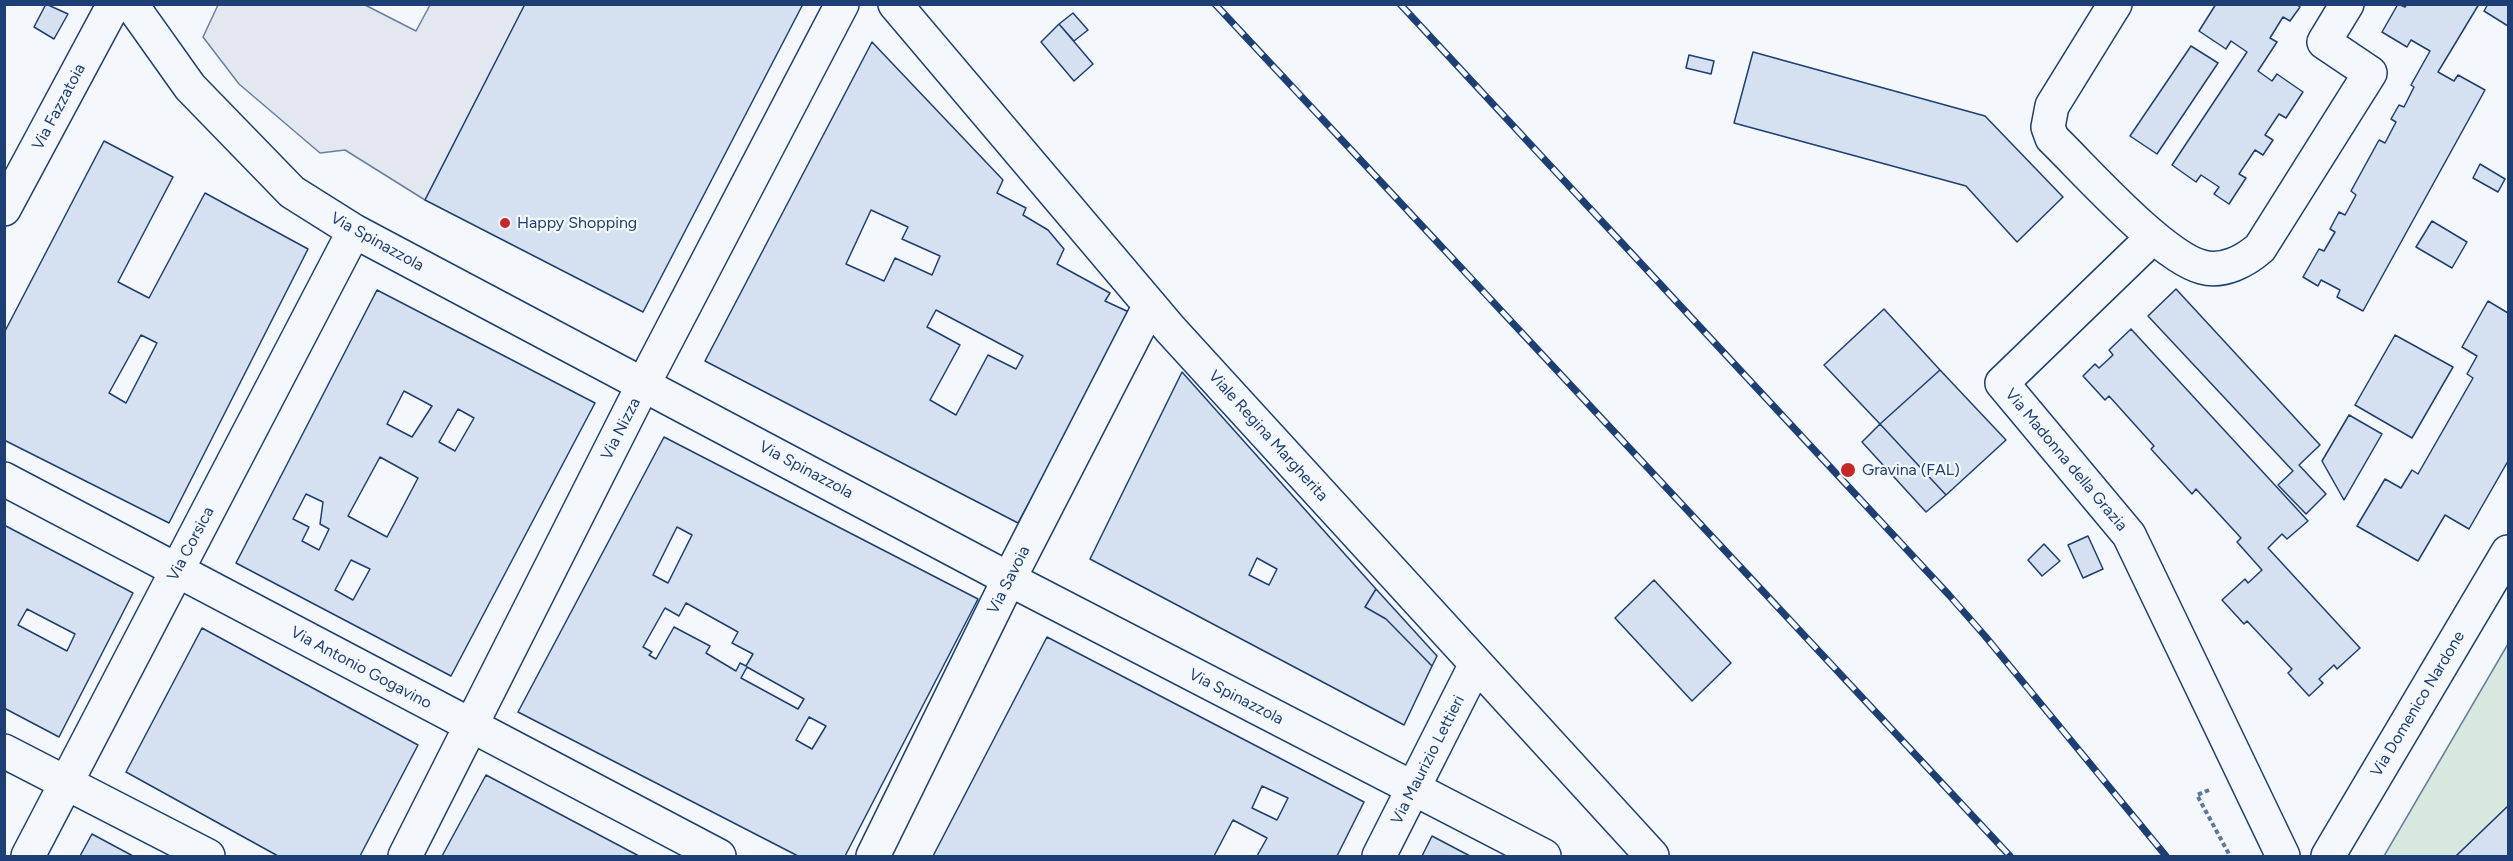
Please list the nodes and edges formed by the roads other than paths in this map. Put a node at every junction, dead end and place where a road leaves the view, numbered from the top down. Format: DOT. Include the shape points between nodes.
graph roads {
  1 [pos="114,4"];
  2 [pos="131,4"];
  3 [pos="842,4"];
  4 [pos="895,4"];
  5 [pos="2115,4"];
  6 [pos="2347,4"];
  7 [pos="4,209"];
  8 [pos="354,231"];
  9 [pos="2153,237"];
  10 [pos="1150,305"];
  11 [pos="644,383"];
  12 [pos="4,479"];
  13 [pos="2508,552"];
  14 [pos="177,570"];
  15 [pos="1009,579"];
  16 [pos="1476,664"];
  17 [pos="472,726"];
  18 [pos="4,751"];
  19 [pos="67,783"];
  20 [pos="1413,789"];
  21 [pos="28,856"];
  22 [pos="208,856"];
  23 [pos="405,856"];
  24 [pos="718,856"];
  25 [pos="873,856"];
  26 [pos="1379,856"];
  27 [pos="1544,856"];
  28 [pos="1652,856"];
  29 [pos="2283,856"];
  30 [pos="2328,856"];
  1 -- 7 [label="street, Via Fazzatoia"];
  2 -- 8 [label="street, Via Spinazzola" via="190,87 292,192"];
  3 -- 11 [label="street, Via Nizza"];
  4 -- 10 [label="street, Viale Regina Margherita"];
  5 -- 9 [label="street" via="2052,106 2048,127 2052,138"];
  6 -- 9 [label="street" via="2324,42 2370,73 2260,248 2236,264 2203,267"];
  8 -- 11 [label="street, Via Spinazzola"];
  8 -- 14 [label="street, Via Corsica"];
  9 -- 29 [label="street, Via Madonna della Grazia" via="2002,383 2129,536"];
  10 -- 15 [label="street, Via Savoia"];
  10 -- 16 [label="street, Viale Regina Margherita"];
  11 -- 15 [label="street, Via Spinazzola"];
  11 -- 17 [label="street, Via Nizza"];
  12 -- 14 [label="street, Via Antonio Gogavino"];
  13 -- 30 [label="street, Via Domenico Nardone"];
  14 -- 17 [label="street, Via Antonio Gogavino"];
  14 -- 19 [label="street, Via Corsica"];
  15 -- 20 [label="street, Via Spinazzola"];
  15 -- 25 [label="street, Via Savoia"];
  16 -- 20 [label="street, Via Maurizio Lettieri"];
  16 -- 28 [label="street, Viale Regina Margherita"];
  17 -- 23 [label="street, Via Nizza"];
  17 -- 24 [label="street, Via Antonio Gogavino"];
  18 -- 19 [label="street"];
  19 -- 21 [label="street, Via Corsica"];
  19 -- 22 [label="street"];
  20 -- 26 [label="street, Via Maurizio Lettieri"];
  20 -- 27 [label="street, Via Spinazzola"];
}
